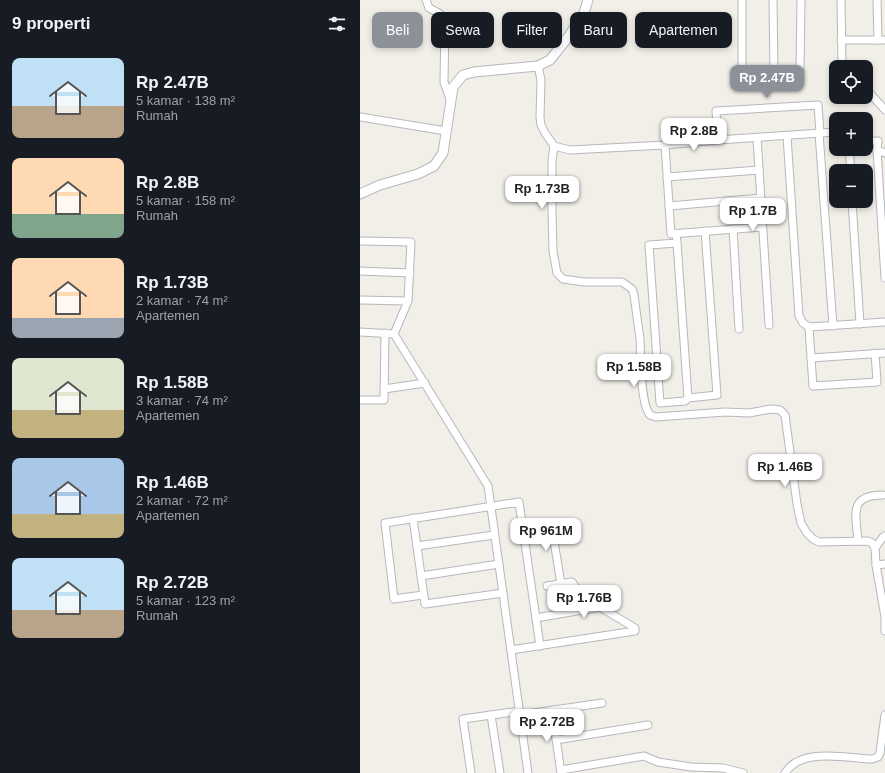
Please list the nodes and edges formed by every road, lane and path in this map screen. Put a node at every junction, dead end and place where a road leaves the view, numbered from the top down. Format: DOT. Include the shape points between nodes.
graph roads {
  1 [pos="426,0"];
  2 [pos="588,0"];
  3 [pos="742,0"];
  4 [pos="773,0"];
  5 [pos="801,0"];
  6 [pos="841,0"];
  7 [pos="877,4"];
  8 [pos="885,7"];
  9 [pos="841,40"];
  10 [pos="881,40"];
  11 [pos="842,60"];
  12 [pos="538,66"];
  13 [pos="774,73"];
  14 [pos="873,97"];
  15 [pos="452,103"];
  16 [pos="885,110"];
  17 [pos="360,117"];
  18 [pos="446,131"];
  19 [pos="829,132"];
  20 [pos="820,133"];
  21 [pos="787,136"];
  22 [pos="757,138"];
  23 [pos="718,140"];
  24 [pos="873,141"];
  25 [pos="665,145"];
  26 [pos="554,146"];
  27 [pos="877,150"];
  28 [pos="885,153"];
  29 [pos="759,170"];
  30 [pos="667,177"];
  31 [pos="361,193"];
  32 [pos="761,198"];
  33 [pos="669,206"];
  34 [pos="852,208"];
  35 [pos="762,227"];
  36 [pos="733,229"];
  37 [pos="705,231"];
  38 [pos="676,233"];
  39 [pos="360,241"];
  40 [pos="677,243"];
  41 [pos="360,271"];
  42 [pos="410,273"];
  43 [pos="885,278"];
  44 [pos="360,300"];
  45 [pos="408,301"];
  46 [pos="885,322"];
  47 [pos="860,324"];
  48 [pos="769,325"];
  49 [pos="833,326"];
  50 [pos="809,327"];
  51 [pos="740,329"];
  52 [pos="360,332"];
  53 [pos="385,333"];
  54 [pos="394,334"];
  55 [pos="875,353"];
  56 [pos="885,353"];
  57 [pos="811,358"];
  58 [pos="425,383"];
  59 [pos="384,390"];
  60 [pos="688,398"];
  61 [pos="360,400"];
  62 [pos="883,495"];
  63 [pos="490,507"];
  64 [pos="413,518"];
  65 [pos="523,527"];
  66 [pos="494,535"];
  67 [pos="885,536"];
  68 [pos="858,541"];
  69 [pos="417,546"];
  70 [pos="875,548"];
  71 [pos="499,564"];
  72 [pos="885,564"];
  73 [pos="876,565"];
  74 [pos="421,576"];
  75 [pos="560,584"];
  76 [pos="547,586"];
  77 [pos="503,593"];
  78 [pos="424,595"];
  79 [pos="592,609"];
  80 [pos="536,618"];
  81 [pos="885,631"];
  82 [pos="540,646"];
  83 [pos="511,650"];
  84 [pos="602,703"];
  85 [pos="552,710"];
  86 [pos="520,713"];
  87 [pos="491,715"];
  88 [pos="885,715"];
  89 [pos="648,725"];
  90 [pos="556,740"];
  91 [pos="561,771"];
  92 [pos="471,773"];
  93 [pos="500,773"];
  94 [pos="528,773"];
  95 [pos="743,773"];
  96 [pos="785,773"];
  1 -- 15 [label="street" via="429,8 440,13 445,21 444,82"];
  2 -- 12 [label="street" via="584,13 569,36 550,60"];
  3 -- 13 [label="street" via="743,70 750,74"];
  4 -- 13 [label="street"];
  5 -- 13 [label="street" via="800,71 796,74"];
  6 -- 9 [label="street"];
  7 -- 8 [label="street"];
  7 -- 10 [label="street"];
  9 -- 10 [label="street"];
  9 -- 11 [label="street"];
  12 -- 15 [label="street" via="463,75 453,87"];
  12 -- 26 [label="street" via="541,80 541,125"];
  14 -- 16 [label="street"];
  15 -- 18 [label="street"];
  17 -- 18 [label="street"];
  18 -- 31 [label="street" via="443,153 434,166"];
  19 -- 20 [label="street"];
  20 -- 21 [label="street"];
  20 -- 23 [label="street" via="818,105 716,111"];
  20 -- 49 [label="street"];
  21 -- 22 [label="street"];
  21 -- 50 [label="street" via="798,316"];
  22 -- 23 [label="street"];
  22 -- 29 [label="street"];
  23 -- 25 [label="street"];
  24 -- 27 [label="street" via="878,141"];
  25 -- 26 [label="street" via="570,150"];
  25 -- 30 [label="street"];
  26 -- 68 [label="street" via="552,212 553,252 557,273 564,279 584,282 622,282 632,289 648,413 656,416 780,410 785,415 801,523 807,533 819,542"];
  27 -- 28 [label="street"];
  27 -- 43 [label="street"];
  29 -- 30 [label="street"];
  29 -- 32 [label="street"];
  30 -- 33 [label="street"];
  32 -- 33 [label="street"];
  32 -- 35 [label="street"];
  33 -- 38 [label="street" via="671,234"];
  34 -- 47 [label="street"];
  35 -- 36 [label="street"];
  35 -- 48 [label="street"];
  36 -- 37 [label="street"];
  36 -- 51 [label="street"];
  37 -- 38 [label="street"];
  37 -- 60 [label="street" via="717,395"];
  38 -- 40 [label="street"];
  39 -- 42 [label="street" via="411,242"];
  40 -- 60 [label="street"];
  40 -- 60 [label="street" via="649,245 660,403 685,401"];
  41 -- 42 [label="street"];
  42 -- 45 [label="street"];
  44 -- 45 [label="street"];
  45 -- 54 [label="street"];
  46 -- 47 [label="street"];
  47 -- 49 [label="street"];
  49 -- 50 [label="street"];
  50 -- 57 [label="street"];
  52 -- 53 [label="street"];
  53 -- 54 [label="street"];
  53 -- 59 [label="street"];
  54 -- 58 [label="street"];
  55 -- 56 [label="street"];
  55 -- 57 [label="street"];
  55 -- 57 [label="street" via="877,382 813,386"];
  58 -- 59 [label="street"];
  58 -- 63 [label="street" via="488,486"];
  59 -- 61 [label="street" via="384,400"];
  62 -- 68 [label="street" via="874,495 858,504"];
  63 -- 64 [label="street"];
  63 -- 65 [label="street" via="519,502"];
  63 -- 66 [label="street"];
  64 -- 69 [label="street"];
  64 -- 78 [label="street" via="385,523 394,599"];
  65 -- 75 [label="street" via="554,541"];
  65 -- 80 [label="street"];
  66 -- 69 [label="street"];
  66 -- 71 [label="street"];
  67 -- 70 [label="street"];
  68 -- 70 [label="street" via="868,541"];
  69 -- 74 [label="street"];
  70 -- 73 [label="street"];
  71 -- 74 [label="street"];
  71 -- 77 [label="street"];
  72 -- 73 [label="street"];
  73 -- 81 [label="street"];
  74 -- 78 [label="street"];
  75 -- 76 [label="street"];
  75 -- 79 [label="street" via="572,582"];
  77 -- 78 [label="street" via="425,604"];
  77 -- 83 [label="street"];
  79 -- 80 [label="street"];
  79 -- 82 [label="street" via="600,607 635,628 635,631"];
  80 -- 82 [label="street"];
  82 -- 83 [label="street"];
  83 -- 86 [label="street"];
  84 -- 85 [label="street"];
  85 -- 86 [label="street"];
  85 -- 90 [label="street"];
  86 -- 87 [label="street"];
  86 -- 94 [label="street"];
  87 -- 92 [label="street" via="463,719"];
  87 -- 93 [label="street"];
  88 -- 96 [label="street" via="878,757 810,757 792,765"];
  89 -- 90 [label="street"];
  90 -- 91 [label="street"];
  91 -- 95 [label="street" via="644,756 658,762 722,768"];
}
